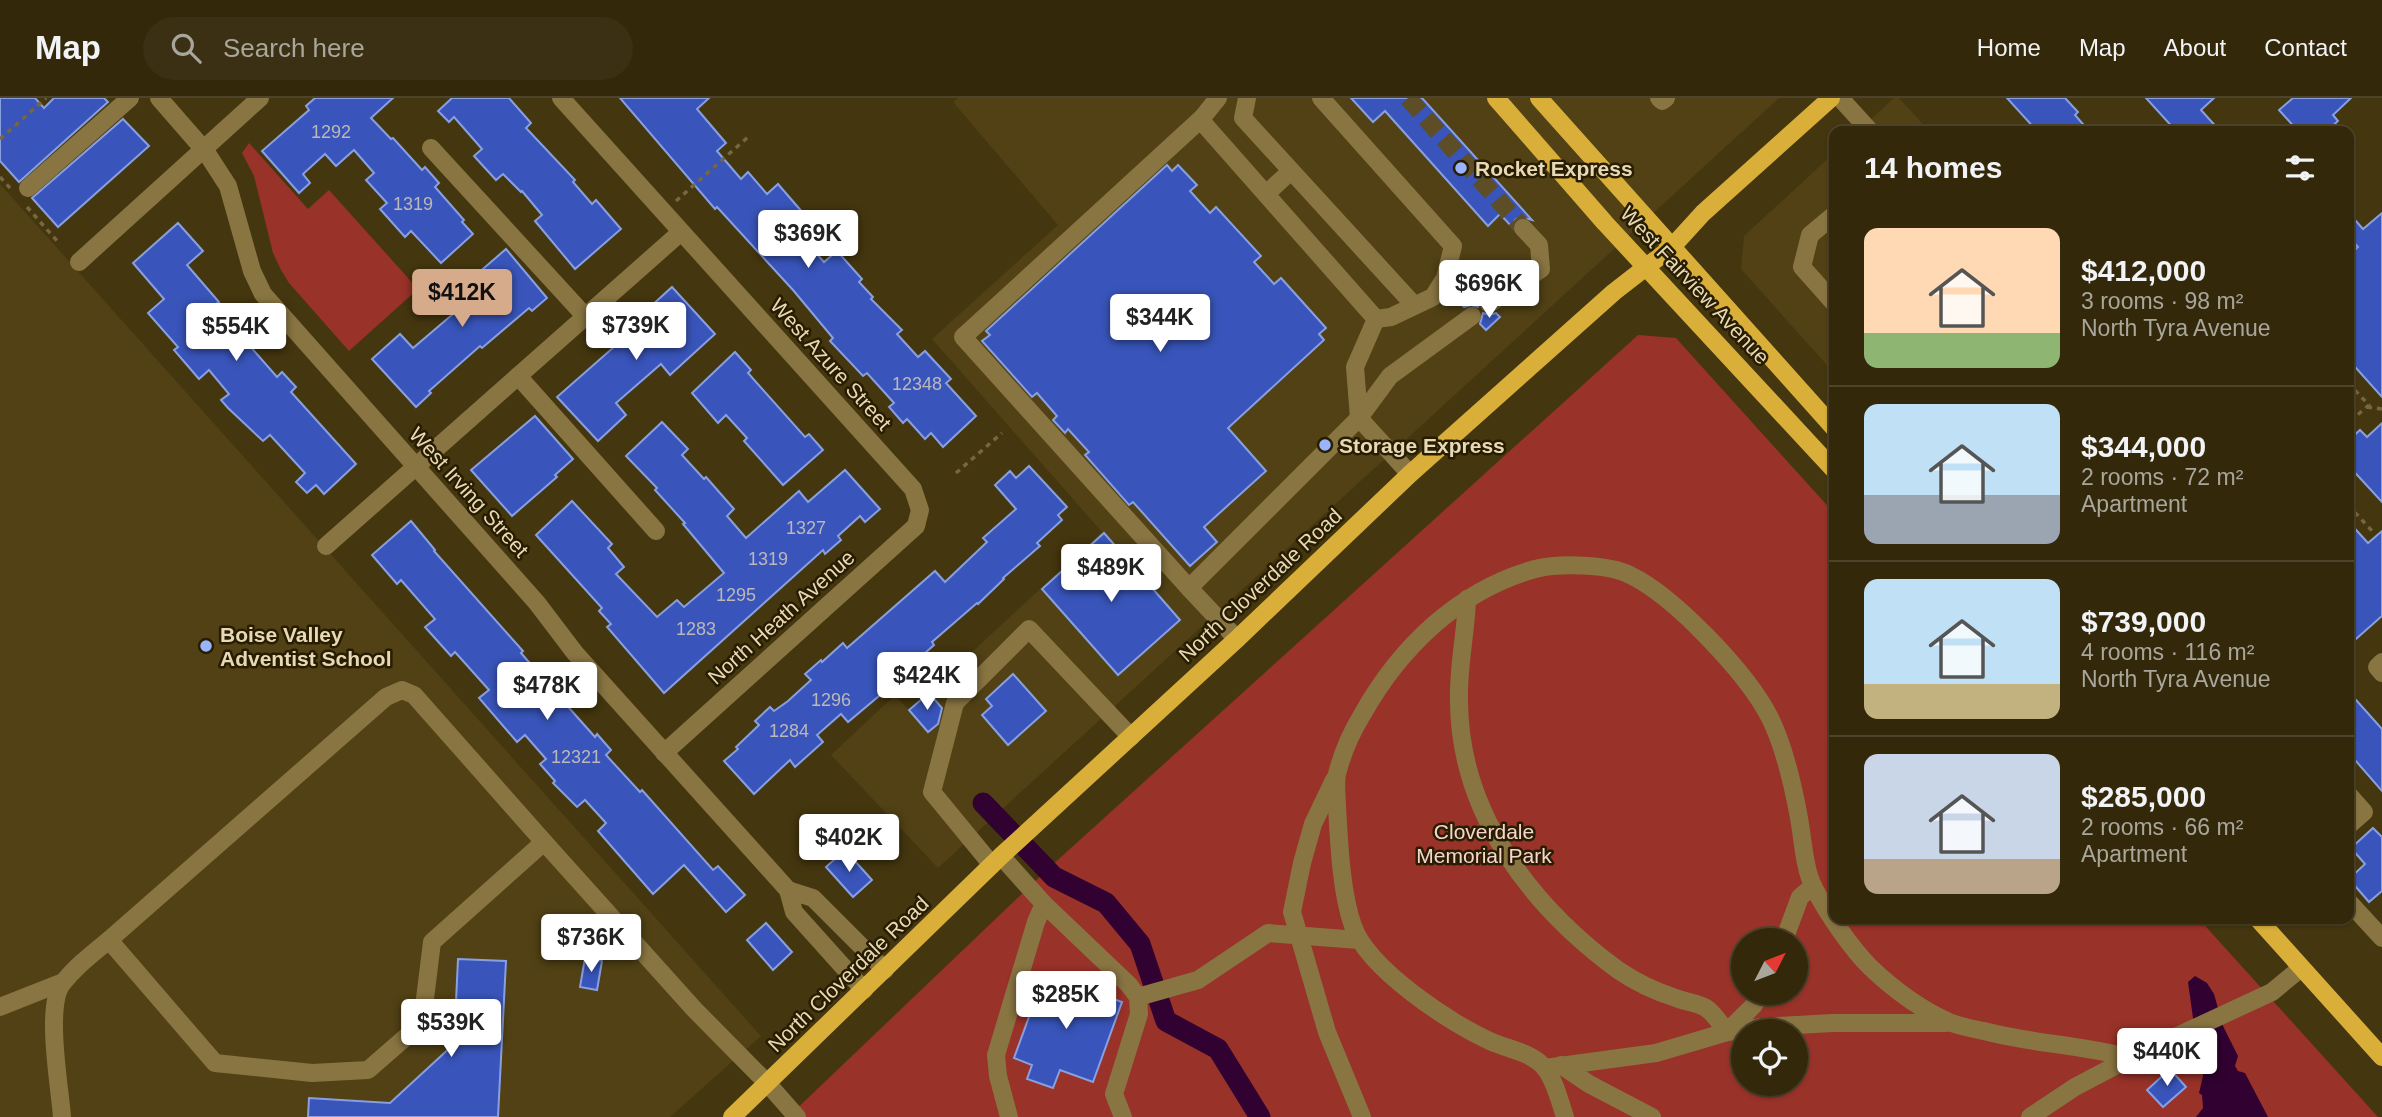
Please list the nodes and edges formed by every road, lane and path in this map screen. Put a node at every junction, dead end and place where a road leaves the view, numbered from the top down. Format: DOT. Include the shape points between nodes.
graph roads {
  1 [pos="46,98"];
  2 [pos="130,98"];
  3 [pos="159,98"];
  4 [pos="260,98"];
  5 [pos="561,98"];
  6 [pos="1218,98"];
  7 [pos="1247,98"];
  8 [pos="1321,98"];
  9 [pos="1496,98"];
  10 [pos="1539,98"];
  11 [pos="1659,98"];
  12 [pos="1666,98"];
  13 [pos="1831,98"];
  14 [pos="1840,98"];
  15 [pos="1202,118"];
  16 [pos="1865,126"];
  17 [pos="748,137"];
  18 [pos="0,139"];
  19 [pos="431,148"];
  20 [pos="203,150"];
  21 [pos="1291,171"];
  22 [pos="0,177"];
  23 [pos="1266,194"];
  24 [pos="24,197"];
  25 [pos="674,203"];
  26 [pos="1829,219"];
  27 [pos="1523,228"];
  28 [pos="681,232"];
  29 [pos="58,242"];
  30 [pos="1672,247"];
  31 [pos="79,262"];
  32 [pos="1646,266"];
  33 [pos="1829,297"];
  34 [pos="1489,304"];
  35 [pos="1413,305"];
  36 [pos="585,316"];
  37 [pos="1472,316"];
  38 [pos="1376,319"];
  39 [pos="518,376"];
  40 [pos="2354,389"];
  41 [pos="2367,407"];
  42 [pos="2382,409"];
  43 [pos="1359,418"];
  44 [pos="2354,418"];
  45 [pos="1829,422"];
  46 [pos="1002,433"];
  47 [pos="1829,465"];
  48 [pos="416,466"];
  49 [pos="956,473"];
  50 [pos="1410,474"];
  51 [pos="920,510"];
  52 [pos="2354,511"];
  53 [pos="656,531"];
  54 [pos="2375,534"];
  55 [pos="326,546"];
  56 [pos="1189,588"];
  57 [pos="1467,599"];
  58 [pos="1237,639"];
  59 [pos="2382,662"];
  60 [pos="2382,673"];
  61 [pos="1131,737"];
  62 [pos="664,753"];
  63 [pos="1336,777"];
  64 [pos="2354,801"];
  65 [pos="2354,820"];
  66 [pos="544,842"];
  67 [pos="996,860"];
  68 [pos="1813,886"];
  69 [pos="788,890"];
  70 [pos="1044,904"];
  71 [pos="2354,908"];
  72 [pos="1829,909"];
  73 [pos="1840,924"];
  74 [pos="2262,924"];
  75 [pos="1788,928"];
  76 [pos="1297,934"];
  77 [pos="2382,938"];
  78 [pos="109,940"];
  79 [pos="1359,940"];
  80 [pos="2301,968"];
  81 [pos="885,970"];
  82 [pos="63,982"];
  83 [pos="864,990"];
  84 [pos="1138,997"];
  85 [pos="1753,1005"];
  86 [pos="0,1007"];
  87 [pos="1951,1023"];
  88 [pos="1727,1032"];
  89 [pos="2382,1057"];
  90 [pos="2130,1058"];
  91 [pos="1553,1066"];
  92 [pos="768,1084"];
  93 [pos="738,1115"];
  94 [pos="62,1117"];
  95 [pos="797,1117"];
  96 [pos="1009,1117"];
  97 [pos="1123,1117"];
  98 [pos="1362,1117"];
  99 [pos="1565,1117"];
  100 [pos="1652,1117"];
  101 [pos="2030,1117"];
  1 -- 18 [label="path"];
  2 -- 24 [label="street"];
  3 -- 20 [label="street, West Irving Street"];
  4 -- 20 [label="street"];
  5 -- 28 [label="street, West Azure Street"];
  6 -- 15 [label="street"];
  7 -- 21 [label="street" via="1243,118"];
  8 -- 35 [label="street" via="1453,246 1445,278 1433,297"];
  9 -- 32 [label="main road, West Fairview Avenue"];
  10 -- 30 [label="main road, West Fairview Avenue"];
  11 -- 12 [label="street" via="1662,102"];
  13 -- 30 [label="main road, North Cloverdale Road" via="1703,213"];
  14 -- 16 [label="street"];
  15 -- 23 [label="street"];
  15 -- 56 [label="street" via="963,337"];
  17 -- 25 [label="path"];
  19 -- 36 [label="street"];
  20 -- 31 [label="street"];
  20 -- 48 [label="street, West Irving Street" via="228,186 263,294"];
  21 -- 23 [label="street"];
  21 -- 35 [label="street"];
  22 -- 24 [label="path"];
  23 -- 38 [label="street"];
  24 -- 29 [label="path"];
  26 -- 33 [label="street" via="1810,235 1802,267"];
  27 -- 34 [label="street" via="1539,246 1541,269"];
  28 -- 36 [label="street"];
  28 -- 51 [label="street, West Azure Street" via="913,489"];
  30 -- 32 [label="main road, North Cloverdale Road"];
  30 -- 45 [label="main road, West Fairview Avenue"];
  32 -- 47 [label="main road, West Fairview Avenue"];
  32 -- 50 [label="main road, North Cloverdale Road"];
  35 -- 38 [label="street"];
  36 -- 39 [label="street"];
  37 -- 43 [label="street" via="1390,376"];
  38 -- 43 [label="street" via="1355,367"];
  39 -- 48 [label="street"];
  39 -- 53 [label="street"];
  40 -- 41 [label="path"];
  41 -- 42 [label="path"];
  41 -- 44 [label="path"];
  43 -- 50 [label="street"];
  43 -- 56 [label="street"];
  46 -- 49 [label="path"];
  48 -- 55 [label="street"];
  48 -- 62 [label="street, West Irving Street"];
  50 -- 58 [label="main road, North Cloverdale Road"];
  51 -- 62 [label="street, North Heath Avenue" via="916,526"];
  52 -- 54 [label="path"];
  56 -- 58 [label="street"];
  57 -- 63 [label="street" via="1434,622 1374,693 1351,734"];
  57 -- 68 [label="street" via="1507,577 1544,567 1592,566 1628,573 1660,594 1742,677 1769,717 1794,792"];
  57 -- 88 [label="street" via="1458,702 1463,745 1477,796 1496,840 1518,873 1584,944 1622,972 1672,998 1707,1008"];
  58 -- 61 [label="main road, North Cloverdale Road"];
  59 -- 60 [label="street" via="2377,667"];
  61 -- 67 [label="main road, North Cloverdale Road"];
  61 -- 67 [label="street" via="1029,629 955,703 932,792"];
  62 -- 69 [label="street, West Irving Street"];
  63 -- 76 [label="street" via="1313,824 1302,863 1292,912"];
  63 -- 79 [label="street" via="1342,867"];
  64 -- 65 [label="street" via="2364,812"];
  66 -- 78 [label="street" via="414,695 402,690 386,697"];
  66 -- 78 [label="street" via="432,942 422,1024 369,1070 312,1073 215,1063"];
  66 -- 92 [label="street"];
  67 -- 70 [label="street"];
  67 -- 81 [label="main road, North Cloverdale Road"];
  68 -- 72 [label="street"];
  68 -- 75 [label="street" via="1800,897"];
  69 -- 81 [label="street, West Irving Street" via="813,898"];
  69 -- 83 [label="street, West Irving Street" via="794,912"];
  70 -- 84 [label="street"];
  70 -- 96 [label="street" via="996,1055"];
  71 -- 77 [label="street"];
  73 -- 87 [label="street" via="1866,962 1891,987"];
  74 -- 80 [label="main road"];
  76 -- 79 [label="street"];
  76 -- 84 [label="street" via="1268,933 1198,980"];
  76 -- 98 [label="street" via="1327,1032"];
  78 -- 82 [label="street"];
  79 -- 91 [label="street" via="1416,996 1452,1023"];
  80 -- 89 [label="main road"];
  80 -- 90 [label="street" via="2272,992"];
  81 -- 83 [label="main road, North Cloverdale Road"];
  82 -- 86 [label="street"];
  82 -- 94 [label="street" via="55,1004 54,1032"];
  83 -- 92 [label="main road, North Cloverdale Road"];
  84 -- 97 [label="street" via="1139,1014 1114,1094"];
  85 -- 88 [label="street"];
  87 -- 88 [label="street" via="1833,1023"];
  87 -- 90 [label="street" via="2019,1040"];
  88 -- 91 [label="street" via="1656,1053"];
  90 -- 101 [label="street"];
  91 -- 99 [label="street"];
  91 -- 100 [label="street"];
  92 -- 93 [label="main road, North Cloverdale Road"];
  92 -- 95 [label="street"];
}
